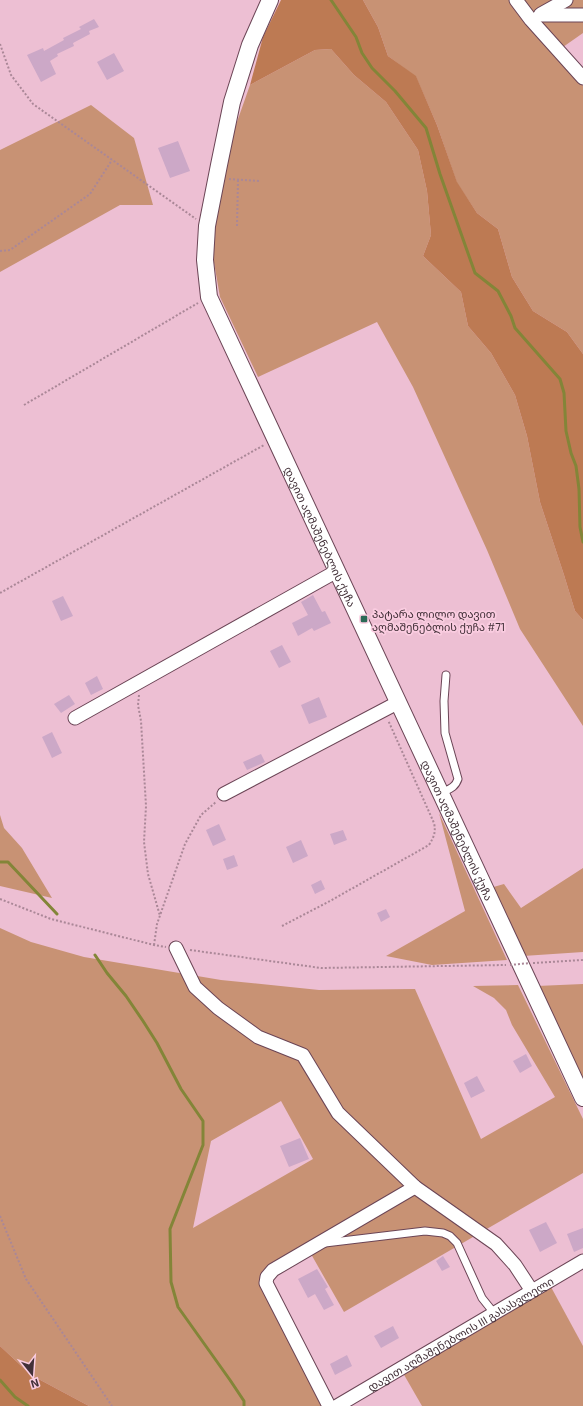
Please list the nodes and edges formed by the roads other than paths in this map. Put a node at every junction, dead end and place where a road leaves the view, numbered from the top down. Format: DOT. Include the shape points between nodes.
graph roads {
  1 [pos="270,0"];
  2 [pos="516,0"];
  3 [pos="566,0"];
  4 [pos="583,15"];
  5 [pos="536,17"];
  6 [pos="583,78"];
  7 [pos="337,571"];
  8 [pos="446,675"];
  9 [pos="399,702"];
  10 [pos="75,718"];
  11 [pos="441,793"];
  12 [pos="224,794"];
  13 [pos="176,948"];
  14 [pos="583,1098"];
  15 [pos="415,1187"];
  16 [pos="317,1244"];
  17 [pos="583,1261"];
  18 [pos="532,1291"];
  19 [pos="494,1313"];
  20 [pos="329,1406"];
  21 [pos="337,1406"];
  1 -- 7 [label="street, დავით აღმაშენებლის ქუჩა" via="250,45 232,102 216,179 207,226 205,260 209,297"];
  2 -- 5 [label="street"];
  3 -- 5 [label="street"];
  4 -- 5 [label="street"];
  5 -- 6 [label="street"];
  7 -- 9 [label="street, დავით აღმაშენებლის ქუჩა"];
  7 -- 10 [label="street"];
  8 -- 11 [label="lane" via="445,733 458,779 453,788"];
  9 -- 11 [label="street, დავით აღმაშენებლის ქუჩა"];
  9 -- 12 [label="street"];
  11 -- 14 [label="street, დავით აღმაშენებლის ქუჩა"];
  13 -- 15 [label="street" via="195,988 258,1037 303,1055 338,1113"];
  15 -- 16 [label="street"];
  15 -- 18 [label="street" via="496,1244 515,1265"];
  16 -- 19 [label="lane" via="425,1231 444,1233 457,1243 482,1298"];
  16 -- 20 [label="street" via="273,1270 266,1283"];
  17 -- 18 [label="street, დავით აღმაშენებლის III გასასვლელი"];
  18 -- 19 [label="street, დავით აღმაშენებლის III გასასვლელი"];
  19 -- 21 [label="street, დავით აღმაშენებლის III გასასვლელი"];
}
